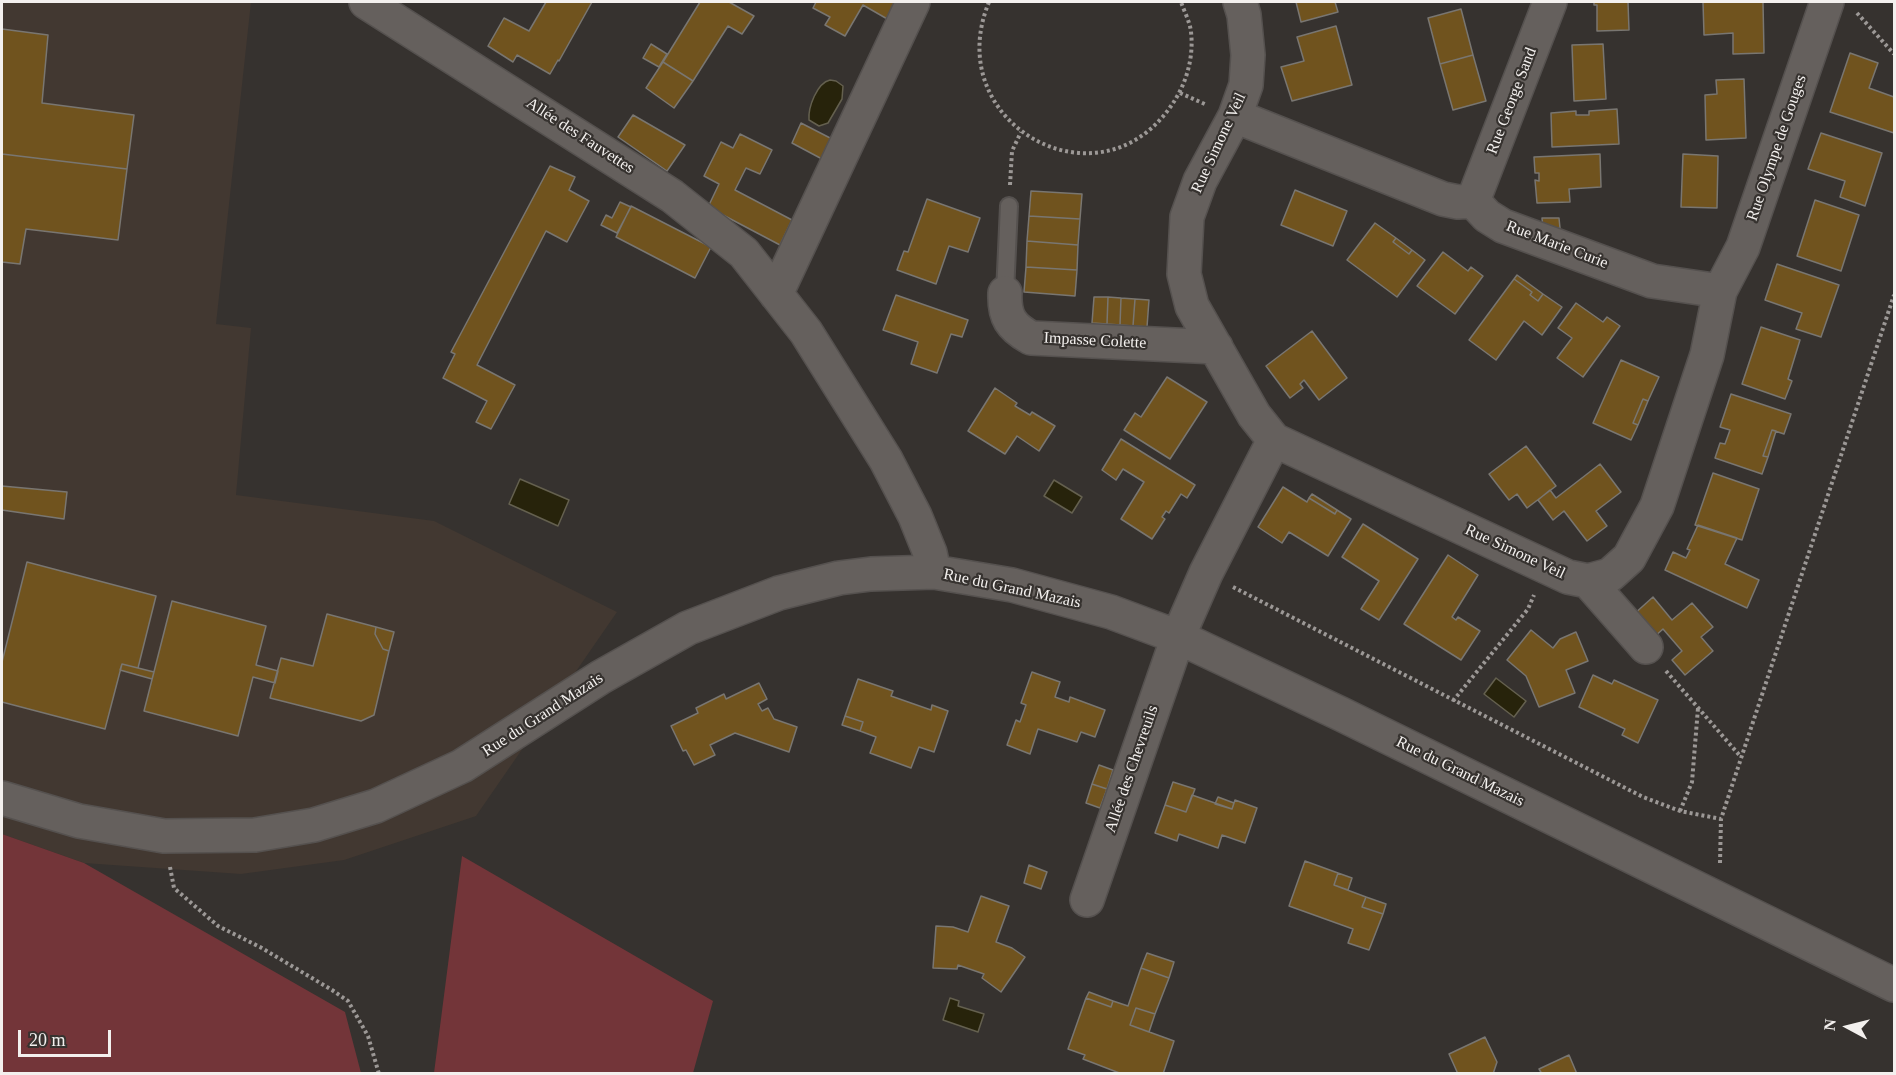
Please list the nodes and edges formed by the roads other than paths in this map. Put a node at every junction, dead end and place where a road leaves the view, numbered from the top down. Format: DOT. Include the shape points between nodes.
graph roads {
  1 [pos="366,2"];
  2 [pos="913,2"];
  3 [pos="1240,2"];
  4 [pos="1550,2"];
  5 [pos="1840,6"];
  6 [pos="1235,116"];
  7 [pos="1473,201"];
  8 [pos="1009,206"];
  9 [pos="1720,291"];
  10 [pos="1005,293"];
  11 [pos="776,294"];
  12 [pos="1216,348"];
  13 [pos="1274,440"];
  14 [pos="934,572"];
  15 [pos="1588,580"];
  16 [pos="1178,637"];
  17 [pos="1646,647"];
  18 [pos="2,798"];
  19 [pos="1087,900"];
  20 [pos="1894,985"];
  1 -- 11 [label="street, Allée des Fauvettes" via="672,196 744,253"];
  2 -- 11 [label="street"];
  3 -- 6 [label="street, Rue Simone Veil" via="1248,55 1246,85"];
  4 -- 7 [label="street, Rue George Sand"];
  5 -- 9 [label="street, Rue Olympe de Gouges" via="1743,247"];
  6 -- 7 [label="street" via="1443,199"];
  6 -- 12 [label="street, Rue Simone Veil" via="1200,181 1187,217 1184,274 1192,306"];
  7 -- 9 [label="street, Rue Marie Curie" via="1486,216 1503,225 1620,269 1652,280"];
  8 -- 10 [label="lane"];
  9 -- 15 [label="street, Rue Simone Veil" via="1707,355 1657,506 1629,558 1610,575"];
  10 -- 12 [label="street, Impasse Colette" via="1007,316 1015,329 1031,338"];
  11 -- 14 [label="street, Allée des Fauvettes" via="806,332 886,460 915,516"];
  12 -- 13 [label="street, Rue Simone Veil" via="1254,416"];
  13 -- 15 [label="street, Rue Simone Veil" via="1568,577"];
  13 -- 16 [label="street"];
  14 -- 16 [label="street, Rue du Grand Mazais" via="1012,585 1111,612"];
  14 -- 18 [label="street, Rue du Grand Mazais" via="839,578 779,593 688,628 601,677 462,766 376,806 314,825 255,835 164,836 78,821"];
  15 -- 17 [label="street"];
  16 -- 19 [label="street, Allée des Chevreuils"];
  16 -- 20 [label="street, Rue du Grand Mazais"];
}
